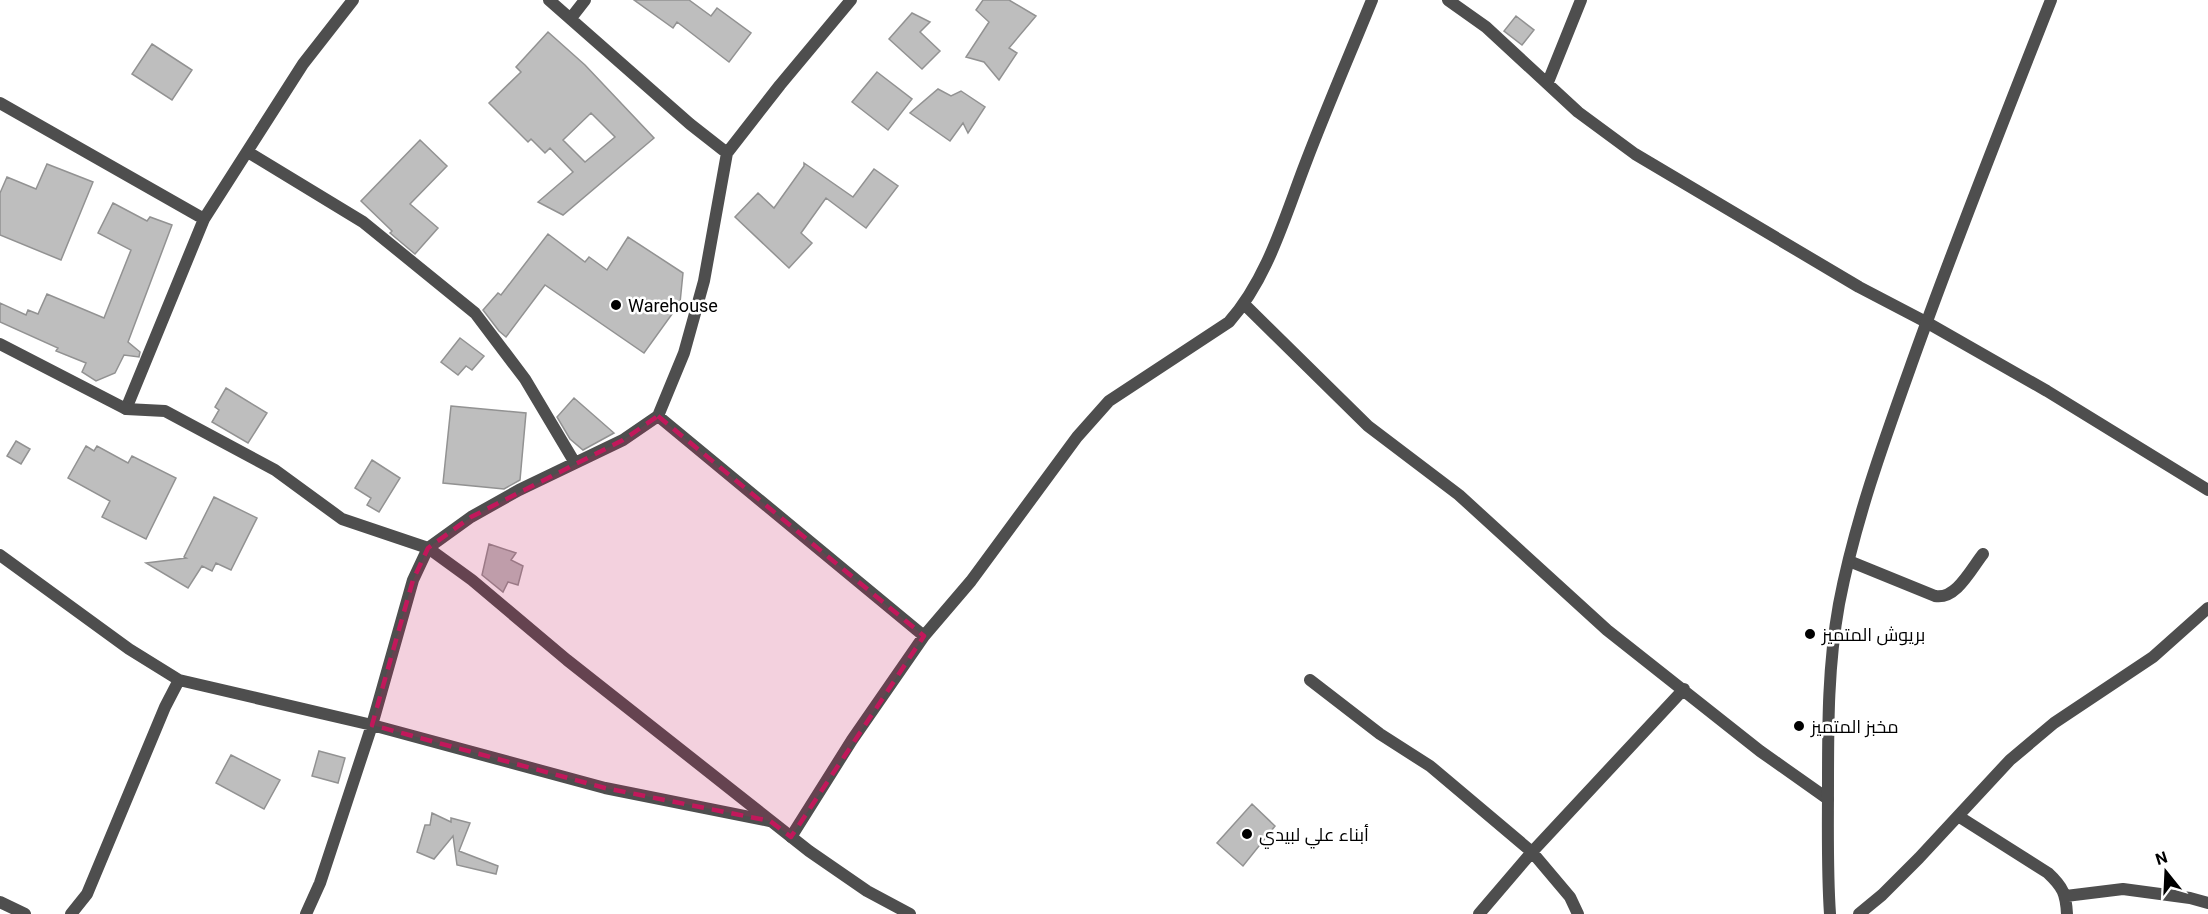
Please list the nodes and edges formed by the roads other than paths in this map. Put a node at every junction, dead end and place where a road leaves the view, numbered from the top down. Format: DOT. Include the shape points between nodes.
graph roads {
  1 [pos="352,0"];
  2 [pos="549,0"];
  3 [pos="585,0"];
  4 [pos="851,0"];
  5 [pos="1372,0"];
  6 [pos="1448,0"];
  7 [pos="1581,0"];
  8 [pos="2051,0"];
  9 [pos="571,18"];
  10 [pos="1548,81"];
  11 [pos="0,103"];
  12 [pos="248,152"];
  13 [pos="727,153"];
  14 [pos="204,219"];
  15 [pos="1244,304"];
  16 [pos="1926,322"];
  17 [pos="0,345"];
  18 [pos="126,409"];
  19 [pos="658,416"];
  20 [pos="575,464"];
  21 [pos="2208,490"];
  22 [pos="428,548"];
  23 [pos="1983,554"];
  24 [pos="0,555"];
  25 [pos="1849,561"];
  26 [pos="2208,608"];
  27 [pos="924,636"];
  28 [pos="179,680"];
  29 [pos="1310,680"];
  30 [pos="1684,689"];
  31 [pos="372,725"];
  32 [pos="1828,800"];
  33 [pos="1958,816"];
  34 [pos="770,821"];
  35 [pos="791,837"];
  36 [pos="1532,852"];
  37 [pos="2066,896"];
  38 [pos="0,902"];
  39 [pos="2208,903"];
  40 [pos="25,914"];
  41 [pos="71,914"];
  42 [pos="306,914"];
  43 [pos="910,914"];
  44 [pos="1479,914"];
  45 [pos="1578,914"];
  46 [pos="1830,914"];
  47 [pos="1859,914"];
  48 [pos="2067,914"];
  1 -- 12 [label="street" via="303,64"];
  2 -- 9 [label="street"];
  3 -- 9 [label="street"];
  4 -- 13 [label="street"];
  5 -- 15 [label="street" via="1264,265"];
  6 -- 10 [label="street"];
  7 -- 10 [label="street"];
  8 -- 16 [label="street"];
  9 -- 13 [label="street"];
  10 -- 16 [label="street" via="1578,112 1635,154 1859,287"];
  11 -- 14 [label="street"];
  12 -- 14 [label="street"];
  12 -- 20 [label="street" via="363,222 475,313 525,379"];
  13 -- 19 [label="street" via="704,281 684,352"];
  14 -- 18 [label="street"];
  15 -- 27 [label="street" via="1229,322 1109,401"];
  15 -- 30 [label="street" via="1368,426 1459,495 1607,630"];
  16 -- 21 [label="street"];
  16 -- 25 [label="street" via="1884,440"];
  17 -- 18 [label="street"];
  18 -- 22 [label="street" via="165,411 275,470 342,519"];
  19 -- 20 [label="street" via="623,440"];
  19 -- 27 [label="street"];
  20 -- 22 [label="street" via="471,517"];
  22 -- 31 [label="street" via="412,580"];
  22 -- 34 [label="street"];
  23 -- 25 [label="street" via="1952,594 1943,598"];
  24 -- 28 [label="street" via="129,650"];
  25 -- 32 [label="street" via="1828,685"];
  26 -- 33 [label="street" via="2153,657 2054,723 2010,760"];
  27 -- 35 [label="street"];
  28 -- 31 [label="street"];
  28 -- 41 [label="street" via="87,894"];
  29 -- 36 [label="street" via="1380,734 1430,766"];
  30 -- 32 [label="street"];
  30 -- 36 [label="street"];
  31 -- 34 [label="street" via="605,788"];
  31 -- 42 [label="street"];
  32 -- 46 [label="street"];
  33 -- 37 [label="street" via="2048,873 2060,883"];
  33 -- 47 [label="street"];
  34 -- 35 [label="street"];
  35 -- 43 [label="street" via="867,891"];
  36 -- 44 [label="street"];
  36 -- 45 [label="street" via="1570,897"];
  37 -- 39 [label="street" via="2123,889"];
  37 -- 48 [label="street"];
  38 -- 40 [label="street"];
}
